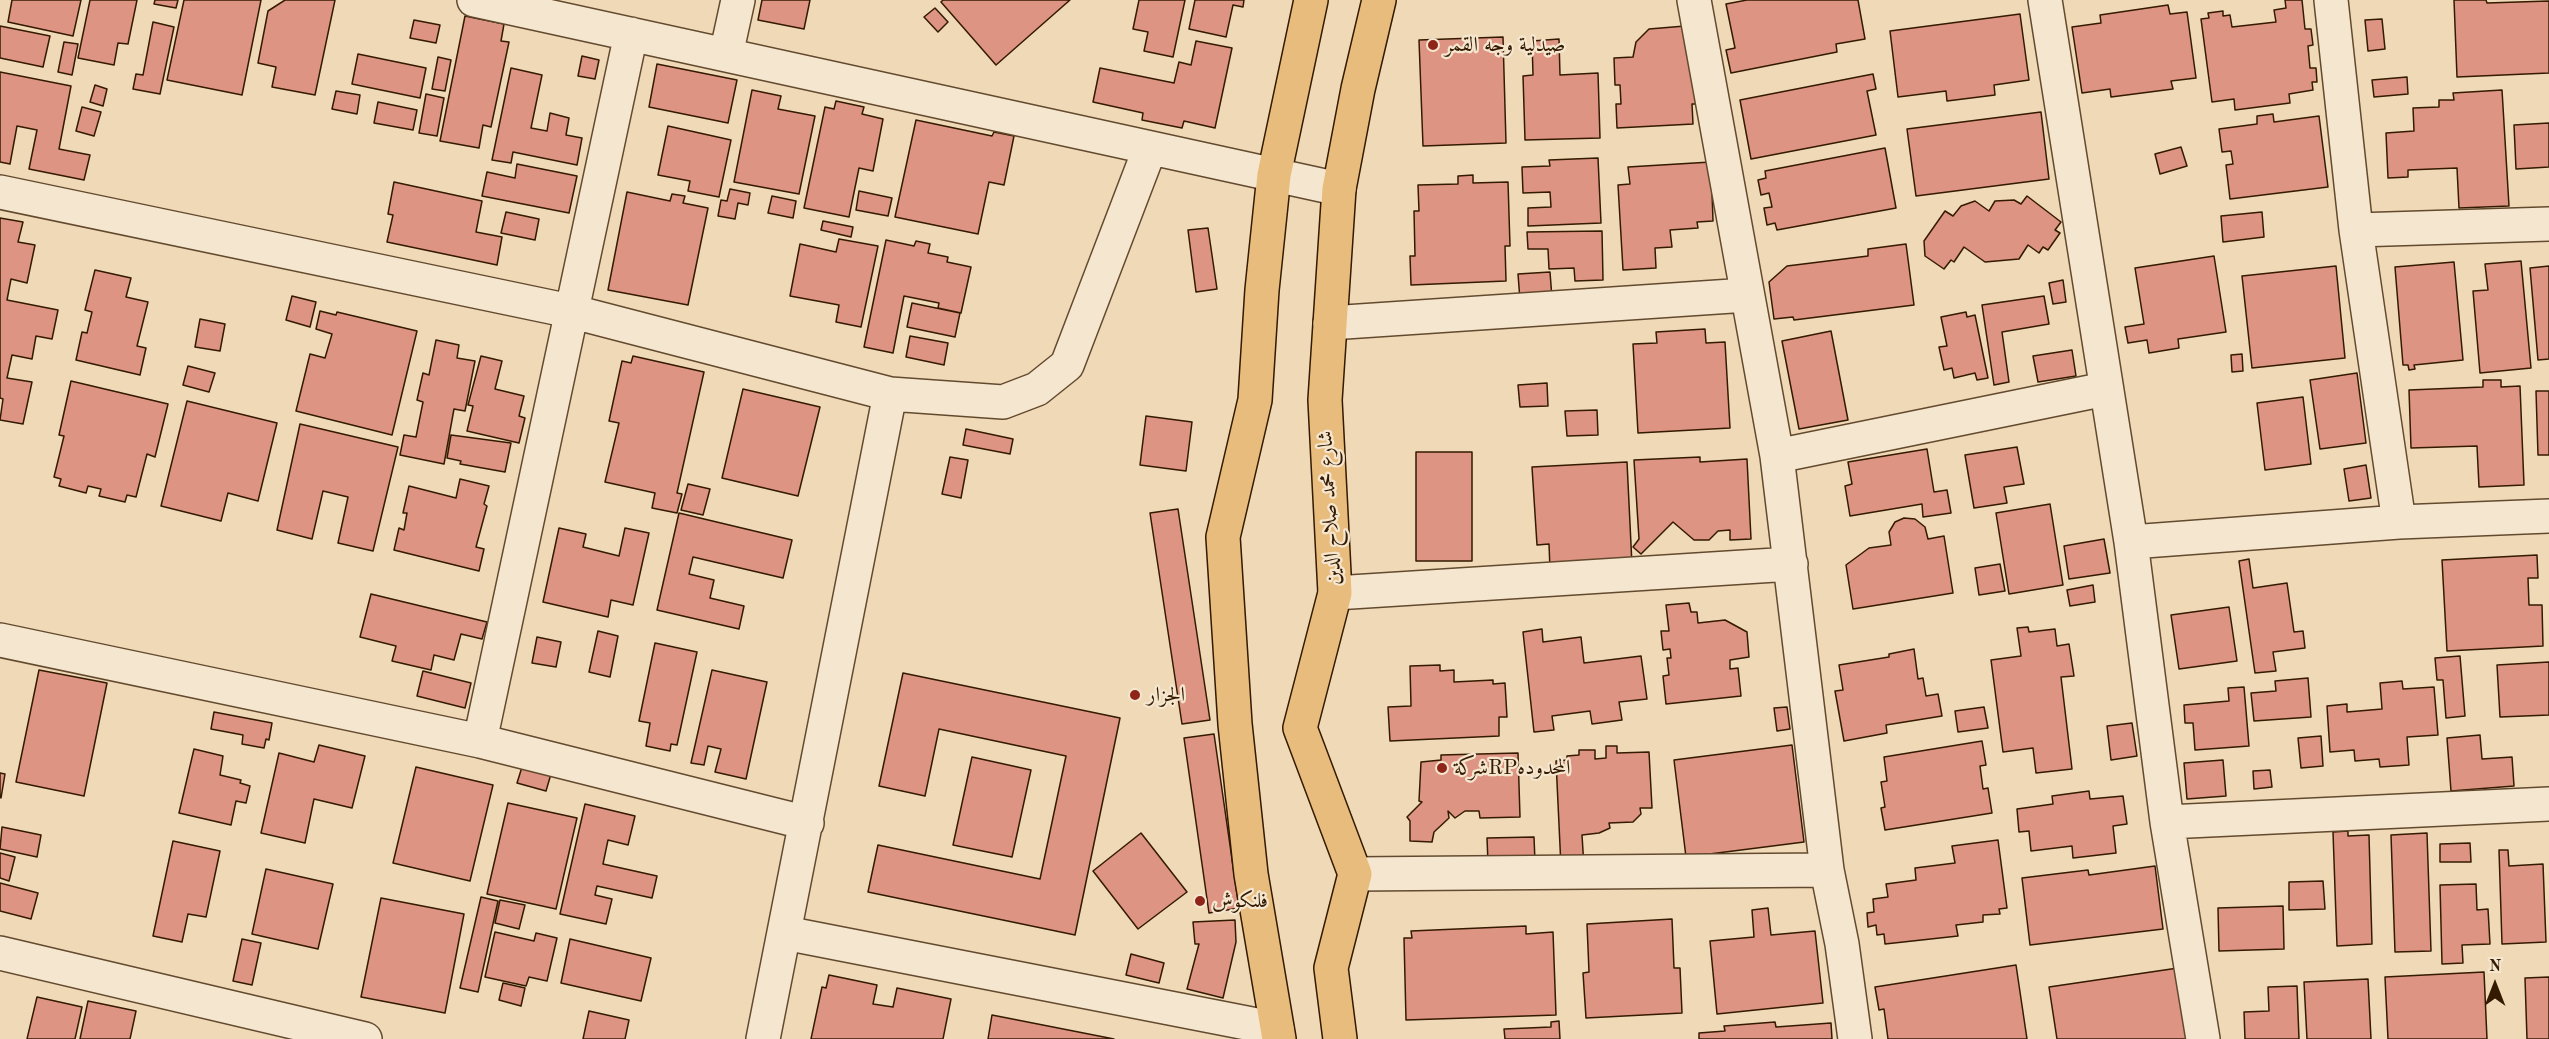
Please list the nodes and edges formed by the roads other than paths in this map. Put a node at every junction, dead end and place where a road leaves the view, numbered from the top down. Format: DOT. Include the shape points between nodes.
graph roads {
  1 [pos="474,0"];
  2 [pos="738,0"];
  3 [pos="1311,0"];
  4 [pos="1379,0"];
  5 [pos="1694,0"];
  6 [pos="2045,0"];
  7 [pos="2331,0"];
  8 [pos="631,34"];
  9 [pos="726,55"];
  10 [pos="1150,148"];
  11 [pos="1274,175"];
  12 [pos="1339,189"];
  13 [pos="0,192"];
  14 [pos="2549,224"];
  15 [pos="2356,230"];
  16 [pos="1748,295"];
  17 [pos="570,311"];
  18 [pos="1330,323"];
  19 [pos="2105,388"];
  20 [pos="891,394"];
  21 [pos="1777,456"];
  22 [pos="2549,516"];
  23 [pos="2399,522"];
  24 [pos="2131,542"];
  25 [pos="1791,564"];
  26 [pos="1335,593"];
  27 [pos="0,640"];
  28 [pos="480,741"];
  29 [pos="2549,804"];
  30 [pos="2167,822"];
  31 [pos="807,823"];
  32 [pos="1827,870"];
  33 [pos="1355,874"];
  34 [pos="785,933"];
  35 [pos="0,953"];
  36 [pos="1278,1034"];
  37 [pos="365,1039"];
  38 [pos="763,1039"];
  39 [pos="1340,1039"];
  40 [pos="1855,1039"];
  41 [pos="2203,1039"];
  1 -- 8 [label="street"];
  2 -- 9 [label="street"];
  3 -- 11 [label="main road"];
  4 -- 12 [label="main road, شارع محمد صلاح الدين"];
  5 -- 16 [label="street"];
  6 -- 19 [label="street"];
  7 -- 15 [label="street"];
  8 -- 9 [label="street"];
  8 -- 17 [label="street"];
  9 -- 10 [label="street"];
  10 -- 11 [label="street"];
  10 -- 20 [label="street" via="1067,365 1037,388 1004,402"];
  11 -- 12 [label="street"];
  11 -- 36 [label="main road" via="1255,400 1223,537 1235,724 1251,874"];
  12 -- 18 [label="main road, شارع محمد صلاح الدين"];
  13 -- 17 [label="street"];
  14 -- 15 [label="street"];
  15 -- 23 [label="street"];
  16 -- 18 [label="street"];
  16 -- 21 [label="street"];
  17 -- 20 [label="street"];
  17 -- 28 [label="street"];
  18 -- 26 [label="main road, شارع محمد صلاح الدين" via="1325,400"];
  19 -- 21 [label="street"];
  19 -- 24 [label="street"];
  20 -- 31 [label="street"];
  21 -- 25 [label="street"];
  22 -- 23 [label="street"];
  23 -- 24 [label="street"];
  24 -- 30 [label="street"];
  25 -- 26 [label="street"];
  25 -- 32 [label="street"];
  26 -- 33 [label="main road, شارع محمد صلاح الدين" via="1300,728"];
  27 -- 28 [label="street"];
  28 -- 31 [label="street"];
  29 -- 30 [label="street"];
  30 -- 41 [label="street"];
  31 -- 34 [label="street"];
  32 -- 33 [label="street"];
  32 -- 40 [label="street"];
  33 -- 39 [label="main road" via="1331,968"];
  34 -- 36 [label="street"];
  34 -- 38 [label="street"];
  35 -- 37 [label="street"];
}
